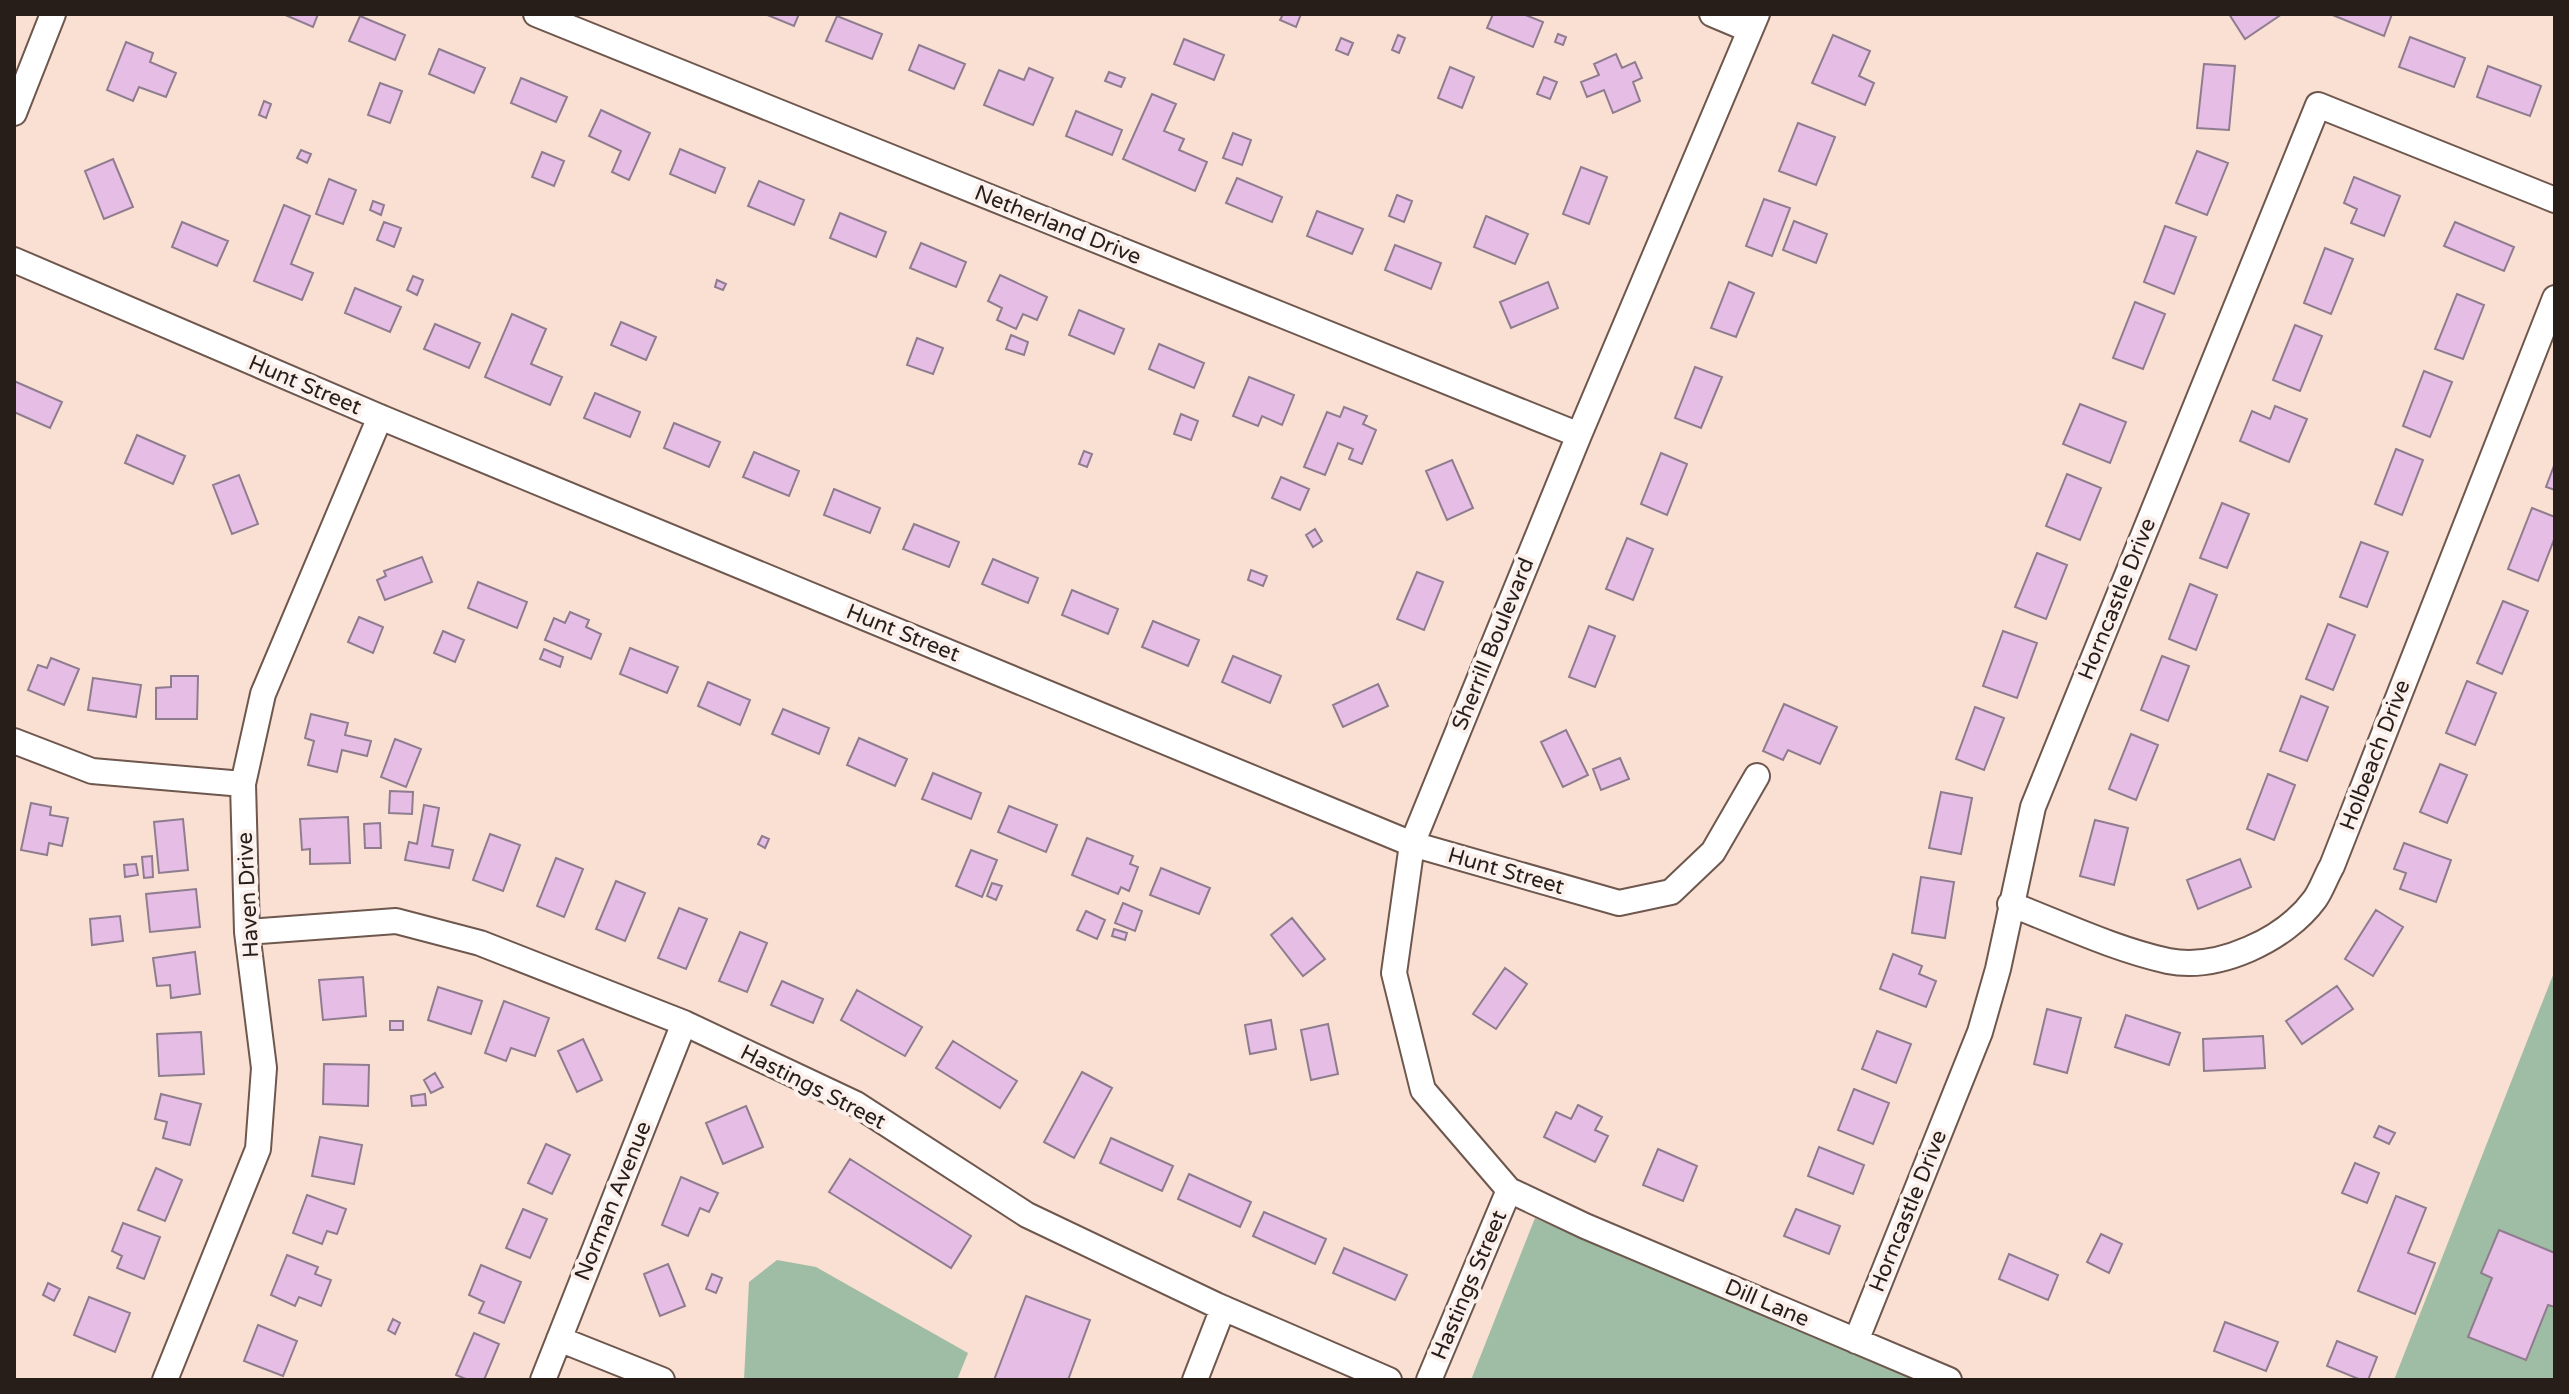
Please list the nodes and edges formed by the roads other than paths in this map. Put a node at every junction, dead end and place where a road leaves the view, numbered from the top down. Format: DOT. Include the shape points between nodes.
graph roads {
  1 [pos="53,14"];
  2 [pos="536,14"];
  3 [pos="1712,14"];
  4 [pos="1754,22"];
  5 [pos="14,113"];
  6 [pos="2555,200"];
  7 [pos="14,260"];
  8 [pos="2555,298"];
  9 [pos="380,417"];
  10 [pos="1579,435"];
  11 [pos="14,741"];
  12 [pos="1757,776"];
  13 [pos="243,784"];
  14 [pos="1412,844"];
  15 [pos="2010,904"];
  16 [pos="247,932"];
  17 [pos="684,1023"];
  18 [pos="1509,1190"];
  19 [pos="1585,1226"];
  20 [pos="1223,1308"];
  21 [pos="559,1339"];
  22 [pos="1856,1341"];
  23 [pos="165,1380"];
  24 [pos="543,1380"];
  25 [pos="662,1380"];
  26 [pos="1195,1380"];
  27 [pos="1389,1380"];
  28 [pos="1429,1380"];
  29 [pos="1949,1380"];
  1 -- 5 [label="street"];
  2 -- 10 [label="street, Netherland Drive"];
  3 -- 4 [label="street"];
  4 -- 10 [label="street, Sherrill Boulevard"];
  6 -- 15 [label="street, Horncastle Drive" via="2318,105 2033,807"];
  7 -- 9 [label="street, Hunt Street"];
  8 -- 15 [label="street, Holbeach Drive" via="2315,899 2284,929 2252,949 2215,961 2171,961 2127,949"];
  9 -- 13 [label="street, Haven Drive" via="263,694"];
  9 -- 14 [label="street, Hunt Street"];
  10 -- 14 [label="street, Sherrill Boulevard"];
  11 -- 13 [label="street" via="92,771"];
  12 -- 14 [label="street, Hunt Street" via="1713,852 1671,892 1619,903"];
  13 -- 16 [label="street, Haven Drive"];
  14 -- 18 [label="street, Sherrill Boulevard" via="1394,973 1423,1090"];
  15 -- 22 [label="street, Horncastle Drive" via="1980,1032"];
  16 -- 17 [label="street, Hastings Street" via="396,921 480,943"];
  16 -- 23 [label="street, Haven Drive" via="264,1068 258,1149"];
  17 -- 20 [label="street, Hastings Street" via="856,1104 1027,1215"];
  17 -- 21 [label="street, Norman Avenue"];
  18 -- 19 [label="street, Sherrill Boulevard"];
  18 -- 28 [label="street, Hastings Street"];
  19 -- 22 [label="street, Dill Lane"];
  20 -- 26 [label="street"];
  20 -- 27 [label="street, Hastings Street"];
  21 -- 24 [label="street, Norman Avenue"];
  21 -- 25 [label="street"];
  22 -- 29 [label="street, Dill Lane"];
}
